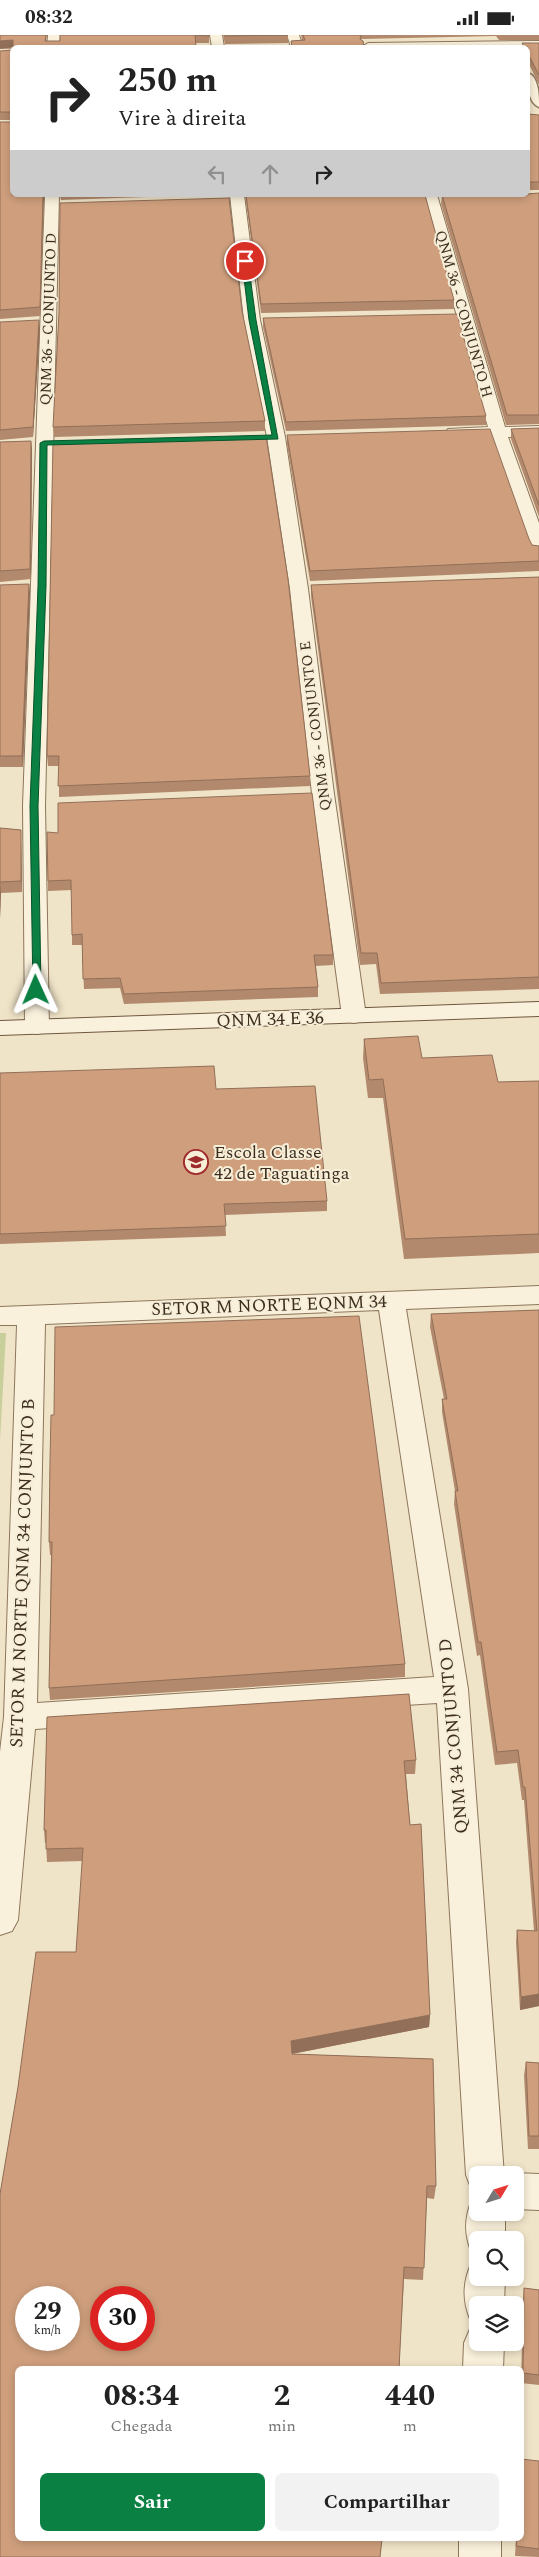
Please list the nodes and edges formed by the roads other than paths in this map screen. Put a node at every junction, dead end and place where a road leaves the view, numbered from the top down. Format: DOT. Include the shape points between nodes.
graph roads {
  1 [pos="530,84"];
  2 [pos="537,111"];
  3 [pos="430,197"];
  4 [pos="238,198"];
  5 [pos="52,200"];
  6 [pos="219,202"];
  7 [pos="71,205"];
  8 [pos="446,317"];
  9 [pos="465,317"];
  10 [pos="272,319"];
  11 [pos="252,320"];
  12 [pos="50,322"];
  13 [pos="30,323"];
  14 [pos="539,431"];
  15 [pos="498,432"];
  16 [pos="440,433"];
  17 [pos="539,549"];
  18 [pos="539,1009"];
  19 [pos="354,1016"];
  20 [pos="36,1027"];
  21 [pos="0,1028"];
  22 [pos="539,1295"];
  23 [pos="391,1299"];
  24 [pos="31,1315"];
  25 [pos="0,1316"];
  26 [pos="452,1689"];
  27 [pos="20,1717"];
  28 [pos="0,1920"];
  29 [pos="485,2166"];
  30 [pos="524,2192"];
  31 [pos="539,2193"];
  32 [pos="484,2351"];
  33 [pos="483,2366"];
  34 [pos="480,2541"];
  35 [pos="480,2557"];
  1 -- 2 [label="lane"];
  3 -- 9 [label="street, QNM 36 - CONJUNTO H"];
  4 -- 6 [label="street"];
  4 -- 11 [label="street, QNM 36 - CONJUNTO E"];
  5 -- 7 [label="street"];
  5 -- 12 [label="street, QNM 36 - CONJUNTO D"];
  8 -- 9 [label="street"];
  9 -- 15 [label="street, QNM 36 - CONJUNTO H"];
  10 -- 11 [label="street"];
  11 -- 19 [label="street, QNM 36 - CONJUNTO E" via="308,588 313,794"];
  12 -- 13 [label="street"];
  12 -- 20 [label="street, QNM 36 - CONJUNTO D" via="34,586 44,806"];
  14 -- 15 [label="street"];
  15 -- 16 [label="street"];
  15 -- 17 [label="street, QNM 36 - CONJUNTO H"];
  18 -- 19 [label="street, QNM 34 E 36"];
  19 -- 20 [label="street, QNM 34 E 36"];
  20 -- 21 [label="street, QNM 34 E 36"];
  22 -- 23 [label="street, SETOR M NORTE EQNM 34"];
  23 -- 24 [label="street, SETOR M NORTE EQNM 34"];
  23 -- 26 [label="street, QNM 34 CONJUNTO D"];
  24 -- 25 [label="street, SETOR M NORTE EQNM 34"];
  24 -- 27 [label="street, SETOR M NORTE QNM 34 CONJUNTO B"];
  26 -- 27 [label="street"];
  26 -- 29 [label="street, QNM 34 CONJUNTO D"];
  27 -- 28 [label="street, SETOR M NORTE QNM 34 CONJUNTO B"];
  30 -- 31 [label="street"];
  32 -- 33 [label="street"];
  34 -- 35 [label="street"];
}
